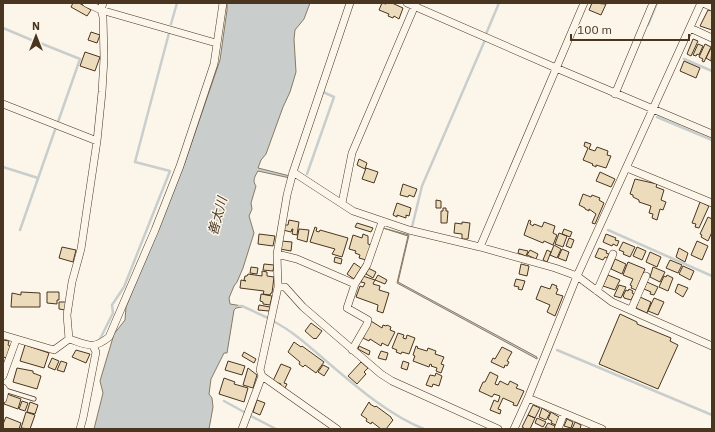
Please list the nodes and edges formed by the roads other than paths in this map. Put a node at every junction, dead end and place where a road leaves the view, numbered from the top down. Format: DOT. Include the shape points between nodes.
graph roads {
  1 [pos="86,3"];
  2 [pos="223,3"];
  3 [pos="350,3"];
  4 [pos="407,3"];
  5 [pos="584,3"];
  6 [pos="653,3"];
  7 [pos="702,3"];
  8 [pos="415,5"];
  9 [pos="102,6"];
  10 [pos="712,7"];
  11 [pos="690,28"];
  12 [pos="712,38"];
  13 [pos="216,43"];
  14 [pos="556,68"];
  15 [pos="615,94"];
  16 [pos="3,104"];
  17 [pos="653,109"];
  18 [pos="712,134"];
  19 [pos="97,141"];
  20 [pos="627,168"];
  21 [pos="293,172"];
  22 [pos="712,203"];
  23 [pos="342,204"];
  24 [pos="382,222"];
  25 [pos="480,247"];
  26 [pos="277,254"];
  27 [pos="613,254"];
  28 [pos="577,276"];
  29 [pos="646,276"];
  30 [pos="355,284"];
  31 [pos="278,287"];
  32 [pos="597,291"];
  33 [pos="631,310"];
  34 [pos="3,335"];
  35 [pos="69,339"];
  36 [pos="16,340"];
  37 [pos="93,346"];
  38 [pos="712,346"];
  39 [pos="352,350"];
  40 [pos="3,376"];
  41 [pos="262,376"];
  42 [pos="4,388"];
  43 [pos="528,398"];
  44 [pos="3,399"];
  45 [pos="34,399"];
  46 [pos="564,413"];
  47 [pos="80,429"];
  48 [pos="242,429"];
  49 [pos="336,429"];
  50 [pos="498,429"];
  51 [pos="514,429"];
  52 [pos="558,429"];
  53 [pos="602,429"];
  1 -- 9 [label="street"];
  2 -- 13 [label="street"];
  3 -- 21 [label="street"];
  4 -- 8 [label="street"];
  5 -- 14 [label="street"];
  6 -- 15 [label="street"];
  7 -- 10 [label="street"];
  7 -- 11 [label="street"];
  8 -- 14 [label="street"];
  8 -- 23 [label="street" via="352,153"];
  9 -- 13 [label="street"];
  9 -- 19 [label="street" via="104,58"];
  11 -- 12 [label="street"];
  11 -- 17 [label="street"];
  13 -- 37 [label="street" via="212,72 155,230 109,337"];
  14 -- 15 [label="street"];
  14 -- 25 [label="street"];
  15 -- 17 [label="street"];
  16 -- 19 [label="street"];
  17 -- 18 [label="street"];
  17 -- 20 [label="street"];
  19 -- 35 [label="street" via="81,249 67,315"];
  20 -- 22 [label="street"];
  20 -- 28 [label="street"];
  21 -- 23 [label="street"];
  21 -- 26 [label="street"];
  23 -- 24 [label="street"];
  24 -- 25 [label="street"];
  24 -- 30 [label="street" via="367,265"];
  25 -- 28 [label="street"];
  26 -- 30 [label="street" via="297,259"];
  26 -- 31 [label="street"];
  27 -- 32 [label="street"];
  28 -- 32 [label="street"];
  28 -- 43 [label="street"];
  29 -- 33 [label="street"];
  30 -- 39 [label="street" via="347,308 368,320"];
  31 -- 39 [label="street" via="285,287 303,307"];
  31 -- 41 [label="street" via="260,370"];
  32 -- 33 [label="street" via="612,302"];
  33 -- 38 [label="street"];
  34 -- 36 [label="street"];
  35 -- 36 [label="street" via="54,350"];
  35 -- 37 [label="street"];
  36 -- 40 [label="street"];
  37 -- 47 [label="street" via="96,352"];
  39 -- 50 [label="street" via="392,381"];
  41 -- 48 [label="street"];
  41 -- 49 [label="street"];
  42 -- 44 [label="street"];
  42 -- 45 [label="lane"];
  43 -- 46 [label="street"];
  43 -- 51 [label="street"];
  46 -- 52 [label="street"];
  46 -- 53 [label="street"];
}
